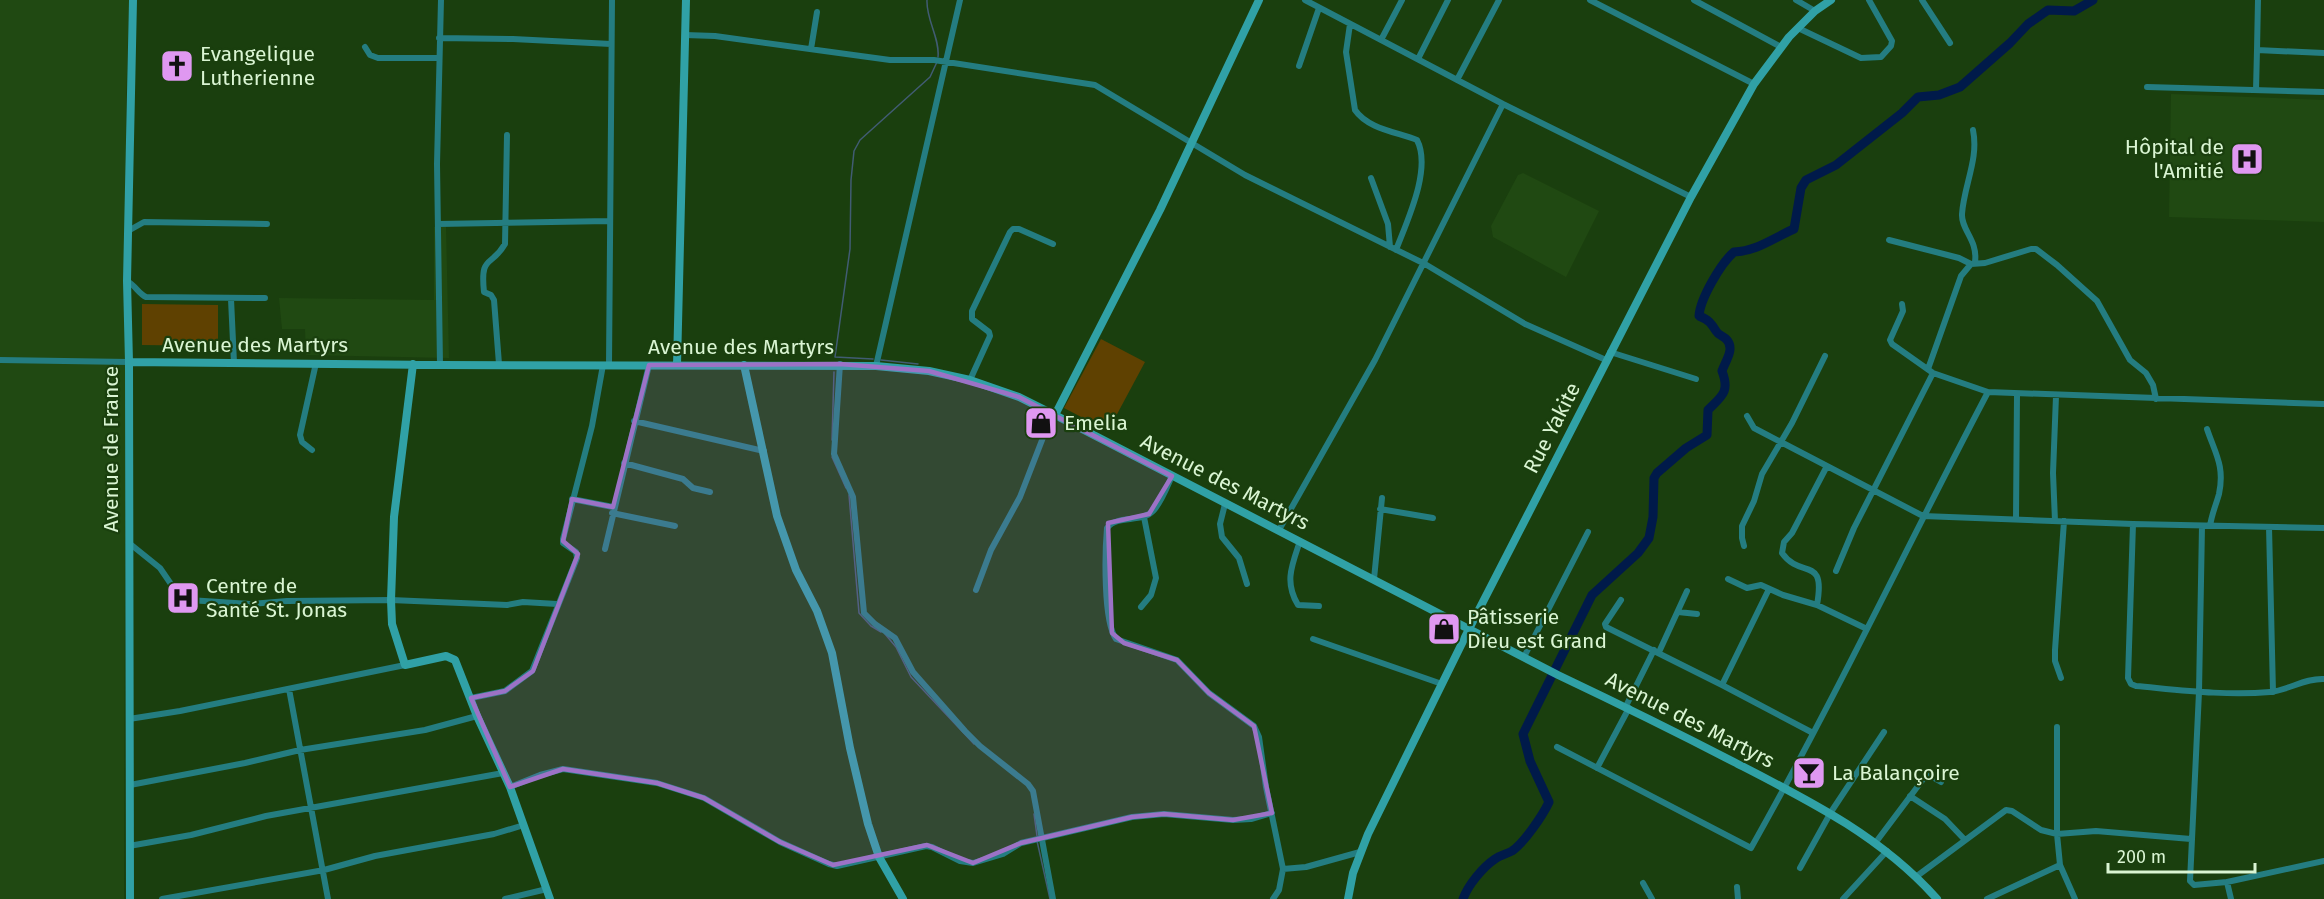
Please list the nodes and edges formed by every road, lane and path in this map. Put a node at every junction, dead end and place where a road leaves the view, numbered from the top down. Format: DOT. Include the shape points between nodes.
graph roads {
  1 [pos="133,0"];
  2 [pos="441,0"];
  3 [pos="612,0"];
  4 [pos="686,0"];
  5 [pos="960,0"];
  6 [pos="1259,0"];
  7 [pos="1305,0"];
  8 [pos="1402,0"];
  9 [pos="1448,0"];
  10 [pos="1499,0"];
  11 [pos="1590,0"];
  12 [pos="1694,0"];
  13 [pos="1796,0"];
  14 [pos="1831,0"];
  15 [pos="1869,0"];
  16 [pos="1922,0"];
  17 [pos="2258,0"];
  18 [pos="1319,8"];
  19 [pos="1815,11"];
  20 [pos="817,12"];
  21 [pos="1350,24"];
  22 [pos="1798,27"];
  23 [pos="686,35"];
  24 [pos="439,38"];
  25 [pos="1381,40"];
  26 [pos="1950,43"];
  27 [pos="611,45"];
  28 [pos="365,47"];
  29 [pos="1781,47"];
  30 [pos="811,49"];
  31 [pos="2257,50"];
  32 [pos="2324,53"];
  33 [pos="439,58"];
  34 [pos="1418,59"];
  35 [pos="944,61"];
  36 [pos="1299,66"];
  37 [pos="1457,80"];
  38 [pos="1754,84"];
  39 [pos="2146,87"];
  40 [pos="2256,90"];
  41 [pos="2324,92"];
  42 [pos="1503,104"];
  43 [pos="1973,130"];
  44 [pos="507,135"];
  45 [pos="1191,143"];
  46 [pos="1371,178"];
  47 [pos="1691,197"];
  48 [pos="609,220"];
  49 [pos="506,222"];
  50 [pos="267,224"];
  51 [pos="438,224"];
  52 [pos="128,231"];
  53 [pos="1889,240"];
  54 [pos="1053,244"];
  55 [pos="1393,248"];
  56 [pos="1973,263"];
  57 [pos="1425,264"];
  58 [pos="127,281"];
  59 [pos="265,298"];
  60 [pos="231,299"];
  61 [pos="1902,304"];
  62 [pos="1608,356"];
  63 [pos="1825,356"];
  64 [pos="0,360"];
  65 [pos="129,362"];
  66 [pos="234,363"];
  67 [pos="316,363"];
  68 [pos="413,364"];
  69 [pos="500,364"];
  70 [pos="840,364"];
  71 [pos="440,365"];
  72 [pos="606,365"];
  73 [pos="649,365"];
  74 [pos="677,365"];
  75 [pos="744,365"];
  76 [pos="876,366"];
  77 [pos="1931,371"];
  78 [pos="1696,379"];
  79 [pos="970,380"];
  80 [pos="1988,392"];
  81 [pos="2017,395"];
  82 [pos="2056,396"];
  83 [pos="2156,399"];
  84 [pos="2324,404"];
  85 [pos="1055,415"];
  86 [pos="1747,416"];
  87 [pos="634,421"];
  88 [pos="2207,429"];
  89 [pos="1781,442"];
  90 [pos="312,450"];
  91 [pos="764,451"];
  92 [pos="624,463"];
  93 [pos="1827,466"];
  94 [pos="1172,476"];
  95 [pos="1873,490"];
  96 [pos="710,492"];
  97 [pos="1382,498"];
  98 [pos="572,499"];
  99 [pos="1225,504"];
  100 [pos="1380,509"];
  101 [pos="613,510"];
  102 [pos="1923,516"];
  103 [pos="1143,517"];
  104 [pos="1433,518"];
  105 [pos="2016,519"];
  106 [pos="2055,521"];
  107 [pos="2064,521"];
  108 [pos="2133,524"];
  109 [pos="675,526"];
  110 [pos="2202,526"];
  111 [pos="2210,526"];
  112 [pos="2270,527"];
  113 [pos="2324,528"];
  114 [pos="1279,530"];
  115 [pos="1588,532"];
  116 [pos="1300,541"];
  117 [pos="129,543"];
  118 [pos="1744,546"];
  119 [pos="604,549"];
  120 [pos="1836,571"];
  121 [pos="1374,579"];
  122 [pos="1728,579"];
  123 [pos="1247,584"];
  124 [pos="1769,589"];
  125 [pos="976,590"];
  126 [pos="1687,591"];
  127 [pos="391,600"];
  128 [pos="1621,600"];
  129 [pos="557,604"];
  130 [pos="1817,604"];
  131 [pos="1318,606"];
  132 [pos="1142,607"];
  133 [pos="1678,612"];
  134 [pos="1696,614"];
  135 [pos="1469,629"];
  136 [pos="1867,629"];
  137 [pos="1313,639"];
  138 [pos="1657,651"];
  139 [pos="1524,657"];
  140 [pos="405,665"];
  141 [pos="2061,678"];
  142 [pos="2324,679"];
  143 [pos="1442,684"];
  144 [pos="1722,685"];
  145 [pos="289,689"];
  146 [pos="2199,692"];
  147 [pos="2273,692"];
  148 [pos="471,698"];
  149 [pos="1627,707"];
  150 [pos="477,716"];
  151 [pos="129,719"];
  152 [pos="2057,726"];
  153 [pos="1884,732"];
  154 [pos="1813,733"];
  155 [pos="1557,747"];
  156 [pos="300,750"];
  157 [pos="1597,768"];
  158 [pos="503,773"];
  159 [pos="1941,782"];
  160 [pos="130,785"];
  161 [pos="510,787"];
  162 [pos="1785,788"];
  163 [pos="1910,796"];
  164 [pos="311,810"];
  165 [pos="1831,812"];
  166 [pos="1272,813"];
  167 [pos="524,825"];
  168 [pos="2057,834"];
  169 [pos="2191,839"];
  170 [pos="1038,840"];
  171 [pos="1965,840"];
  172 [pos="1876,842"];
  173 [pos="129,846"];
  174 [pos="1887,851"];
  175 [pos="1360,852"];
  176 [pos="879,857"];
  177 [pos="2324,861"];
  178 [pos="2060,866"];
  179 [pos="1800,868"];
  180 [pos="324,870"];
  181 [pos="1283,870"];
  182 [pos="1917,876"];
  183 [pos="2227,882"];
  184 [pos="1643,883"];
  185 [pos="1737,887"];
  186 [pos="547,889"];
  187 [pos="130,899"];
  188 [pos="162,899"];
  189 [pos="328,899"];
  190 [pos="505,899"];
  191 [pos="550,899"];
  192 [pos="903,899"];
  193 [pos="1053,899"];
  194 [pos="1273,899"];
  195 [pos="1348,899"];
  196 [pos="1652,899"];
  197 [pos="1738,899"];
  198 [pos="1843,899"];
  199 [pos="1937,899"];
  200 [pos="1987,899"];
  201 [pos="2075,899"];
  202 [pos="2231,899"];
  1 -- 52 [label="main road, Avenue de France"];
  2 -- 24 [label="street"];
  3 -- 27 [label="street"];
  4 -- 23 [label="main road"];
  5 -- 35 [label="street"];
  6 -- 45 [label="main road"];
  7 -- 18 [label="street"];
  8 -- 25 [label="street"];
  9 -- 34 [label="street"];
  10 -- 37 [label="street"];
  11 -- 38 [label="street"];
  12 -- 29 [label="street"];
  13 -- 19 [label="street"];
  14 -- 19 [label="main road, Rue Yakite"];
  15 -- 22 [label="street" via="1892,40 1881,57 1861,58"];
  16 -- 26 [label="street"];
  17 -- 31 [label="street"];
  18 -- 21 [label="street"];
  18 -- 36 [label="street"];
  19 -- 22 [label="main road, Rue Yakite"];
  20 -- 30 [label="street"];
  21 -- 25 [label="street"];
  21 -- 55 [label="street" via="1346,52 1355,110 1360,117 1417,140 1421,149 1419,186"];
  22 -- 29 [label="main road, Rue Yakite"];
  23 -- 30 [label="street"];
  23 -- 74 [label="main road"];
  24 -- 27 [label="street"];
  24 -- 33 [label="street"];
  25 -- 34 [label="street"];
  27 -- 48 [label="street"];
  28 -- 33 [label="street" via="378,58"];
  29 -- 38 [label="main road, Rue Yakite"];
  30 -- 35 [label="street" via="890,60"];
  31 -- 32 [label="street"];
  31 -- 40 [label="street"];
  33 -- 51 [label="street"];
  34 -- 37 [label="street"];
  35 -- 45 [label="street" via="1095,85"];
  35 -- 76 [label="street"];
  37 -- 42 [label="street"];
  38 -- 47 [label="main road, Rue Yakite"];
  39 -- 40 [label="street"];
  40 -- 41 [label="street"];
  42 -- 47 [label="street"];
  42 -- 57 [label="street"];
  43 -- 56 [label="street" via="1974,162 1962,214 1977,251"];
  44 -- 49 [label="street"];
  45 -- 55 [label="street" via="1245,175"];
  45 -- 85 [label="main road"];
  46 -- 55 [label="street"];
  47 -- 62 [label="main road, Rue Yakite"];
  48 -- 49 [label="street"];
  48 -- 72 [label="street"];
  49 -- 51 [label="street"];
  49 -- 69 [label="street" via="504,247 483,268 484,292 493,297"];
  50 -- 52 [label="street" via="144,222"];
  51 -- 71 [label="street"];
  52 -- 58 [label="main road, Avenue de France"];
  53 -- 56 [label="street"];
  54 -- 79 [label="street" via="1018,229 1010,232 972,311 972,319 990,336"];
  55 -- 57 [label="street"];
  56 -- 77 [label="street" via="1961,276"];
  56 -- 83 [label="street" via="2031,249 2043,255 2097,301 2130,360 2146,373"];
  57 -- 62 [label="street" via="1525,324"];
  57 -- 114 [label="street" via="1376,360"];
  58 -- 60 [label="street" via="146,297"];
  58 -- 65 [label="main road, Avenue de France"];
  59 -- 60 [label="street"];
  60 -- 66 [label="street"];
  61 -- 77 [label="street" via="1903,311 1890,340"];
  62 -- 78 [label="street"];
  62 -- 135 [label="main road, Rue Yakite"];
  63 -- 89 [label="street"];
  64 -- 65 [label="street"];
  65 -- 66 [label="main road, Avenue des Martyrs"];
  65 -- 117 [label="main road, Avenue de France"];
  66 -- 67 [label="main road, Avenue des Martyrs"];
  67 -- 68 [label="main road, Avenue des Martyrs"];
  67 -- 90 [label="street" via="300,435"];
  68 -- 71 [label="main road, Avenue des Martyrs"];
  68 -- 127 [label="main road" via="394,517"];
  69 -- 71 [label="main road, Avenue des Martyrs"];
  69 -- 72 [label="main road, Avenue des Martyrs"];
  70 -- 75 [label="main road, Avenue des Martyrs"];
  70 -- 76 [label="main road, Avenue des Martyrs"];
  70 -- 170 [label="street" via="834,454 853,497 864,613 895,638 914,672 965,731 1028,784 1035,796"];
  72 -- 73 [label="main road, Avenue des Martyrs"];
  72 -- 98 [label="street"];
  73 -- 74 [label="main road, Avenue des Martyrs"];
  73 -- 87 [label="street"];
  74 -- 75 [label="main road, Avenue des Martyrs"];
  75 -- 91 [label="main road"];
  76 -- 79 [label="main road, Avenue des Martyrs"];
  77 -- 80 [label="street"];
  77 -- 95 [label="street"];
  79 -- 85 [label="main road, Avenue des Martyrs"];
  80 -- 81 [label="street"];
  80 -- 102 [label="street"];
  81 -- 82 [label="street"];
  81 -- 105 [label="street"];
  82 -- 83 [label="street"];
  82 -- 106 [label="street"];
  83 -- 84 [label="street"];
  85 -- 94 [label="main road, Avenue des Martyrs"];
  85 -- 125 [label="street"];
  86 -- 89 [label="street" via="1754,428"];
  87 -- 91 [label="street"];
  87 -- 92 [label="street"];
  88 -- 111 [label="street" via="2220,458 2221,476"];
  89 -- 93 [label="street"];
  89 -- 118 [label="street" via="1762,474 1742,526"];
  91 -- 176 [label="main road" via="778,522 832,653 857,779"];
  92 -- 96 [label="street" via="683,479 693,488"];
  92 -- 101 [label="street"];
  93 -- 95 [label="street"];
  93 -- 130 [label="street" via="1782,552 1788,561 1815,573 1821,585"];
  94 -- 99 [label="main road, Avenue des Martyrs"];
  94 -- 103 [label="street" via="1155,510"];
  95 -- 102 [label="street"];
  95 -- 120 [label="street"];
  97 -- 100 [label="street"];
  98 -- 101 [label="street"];
  98 -- 129 [label="street" via="563,541 576,552 577,558"];
  99 -- 114 [label="main road, Avenue des Martyrs"];
  99 -- 123 [label="street" via="1220,524 1222,537 1239,558"];
  100 -- 104 [label="street"];
  100 -- 121 [label="street"];
  101 -- 109 [label="street"];
  101 -- 119 [label="street"];
  102 -- 105 [label="street"];
  102 -- 136 [label="street"];
  103 -- 132 [label="street" via="1156,578 1152,595"];
  103 -- 166 [label="street" via="1113,522 1107,528 1106,582 1112,633 1124,643 1177,660 1209,693 1254,726"];
  105 -- 106 [label="street"];
  106 -- 107 [label="street"];
  107 -- 108 [label="street"];
  107 -- 141 [label="street" via="2055,650"];
  108 -- 110 [label="street"];
  108 -- 146 [label="street" via="2128,678 2136,687"];
  110 -- 111 [label="street"];
  110 -- 146 [label="street"];
  111 -- 112 [label="street"];
  112 -- 113 [label="street"];
  112 -- 147 [label="street"];
  114 -- 116 [label="main road, Avenue des Martyrs"];
  115 -- 139 [label="street"];
  116 -- 121 [label="main road, Avenue des Martyrs"];
  116 -- 131 [label="street" via="1289,574 1292,591 1298,605"];
  117 -- 127 [label="street" via="160,568 173,587 189,600 250,604"];
  117 -- 151 [label="main road, Avenue de France"];
  121 -- 135 [label="main road, Avenue des Martyrs"];
  122 -- 124 [label="street" via="1747,588 1758,584"];
  124 -- 130 [label="street"];
  124 -- 144 [label="street"];
  126 -- 133 [label="street"];
  127 -- 129 [label="street"];
  127 -- 140 [label="main road" via="392,624"];
  128 -- 138 [label="street" via="1606,627"];
  129 -- 148 [label="street" via="532,671 505,691"];
  130 -- 136 [label="street"];
  133 -- 134 [label="street"];
  133 -- 138 [label="street"];
  135 -- 139 [label="main road, Avenue des Martyrs"];
  135 -- 143 [label="main road, Rue Yakite"];
  136 -- 154 [label="street"];
  137 -- 143 [label="street"];
  138 -- 144 [label="street"];
  138 -- 149 [label="street"];
  139 -- 149 [label="main road, Avenue des Martyrs"];
  140 -- 145 [label="street"];
  140 -- 148 [label="main road" via="451,657"];
  142 -- 147 [label="street"];
  143 -- 175 [label="main road, Rue Yakite"];
  144 -- 154 [label="street"];
  145 -- 151 [label="street"];
  145 -- 156 [label="street"];
  146 -- 147 [label="street"];
  146 -- 169 [label="street"];
  148 -- 150 [label="main road"];
  149 -- 157 [label="street"];
  149 -- 162 [label="main road, Avenue des Martyrs"];
  150 -- 156 [label="street"];
  150 -- 158 [label="main road"];
  151 -- 160 [label="main road, Avenue de France"];
  152 -- 168 [label="street"];
  153 -- 165 [label="street"];
  154 -- 162 [label="street"];
  155 -- 157 [label="street"];
  156 -- 160 [label="street"];
  156 -- 164 [label="street"];
  157 -- 162 [label="street" via="1750,848"];
  158 -- 161 [label="main road"];
  158 -- 164 [label="street"];
  159 -- 163 [label="street" via="1927,774"];
  160 -- 173 [label="main road, Avenue de France"];
  161 -- 167 [label="main road"];
  161 -- 176 [label="street" via="563,769 657,783 704,798 780,842 829,864 837,866"];
  162 -- 165 [label="main road, Avenue des Martyrs"];
  163 -- 171 [label="street" via="1945,819"];
  163 -- 172 [label="street"];
  164 -- 173 [label="street"];
  164 -- 180 [label="street"];
  165 -- 172 [label="main road, Avenue des Martyrs"];
  165 -- 179 [label="street"];
  166 -- 170 [label="street" via="1233,820 1164,814 1132,817"];
  166 -- 181 [label="street"];
  167 -- 180 [label="street"];
  167 -- 186 [label="main road"];
  168 -- 169 [label="street" via="2096,831"];
  168 -- 171 [label="street" via="2041,830 2006,810"];
  168 -- 178 [label="street"];
  169 -- 183 [label="street" via="2190,881 2194,885"];
  170 -- 176 [label="street" via="973,863 929,846"];
  170 -- 193 [label="street"];
  171 -- 182 [label="street"];
  172 -- 174 [label="main road, Avenue des Martyrs"];
  173 -- 187 [label="main road, Avenue de France"];
  174 -- 182 [label="main road, Avenue des Martyrs"];
  174 -- 198 [label="street"];
  175 -- 181 [label="street"];
  175 -- 195 [label="main road, Rue Yakite"];
  176 -- 192 [label="main road"];
  177 -- 183 [label="street"];
  178 -- 200 [label="street"];
  178 -- 201 [label="street"];
  180 -- 188 [label="street"];
  180 -- 189 [label="street"];
  181 -- 194 [label="street"];
  182 -- 199 [label="main road, Avenue des Martyrs"];
  183 -- 202 [label="street"];
  184 -- 196 [label="street"];
  185 -- 197 [label="street"];
  186 -- 190 [label="street"];
  186 -- 191 [label="main road"];
}
